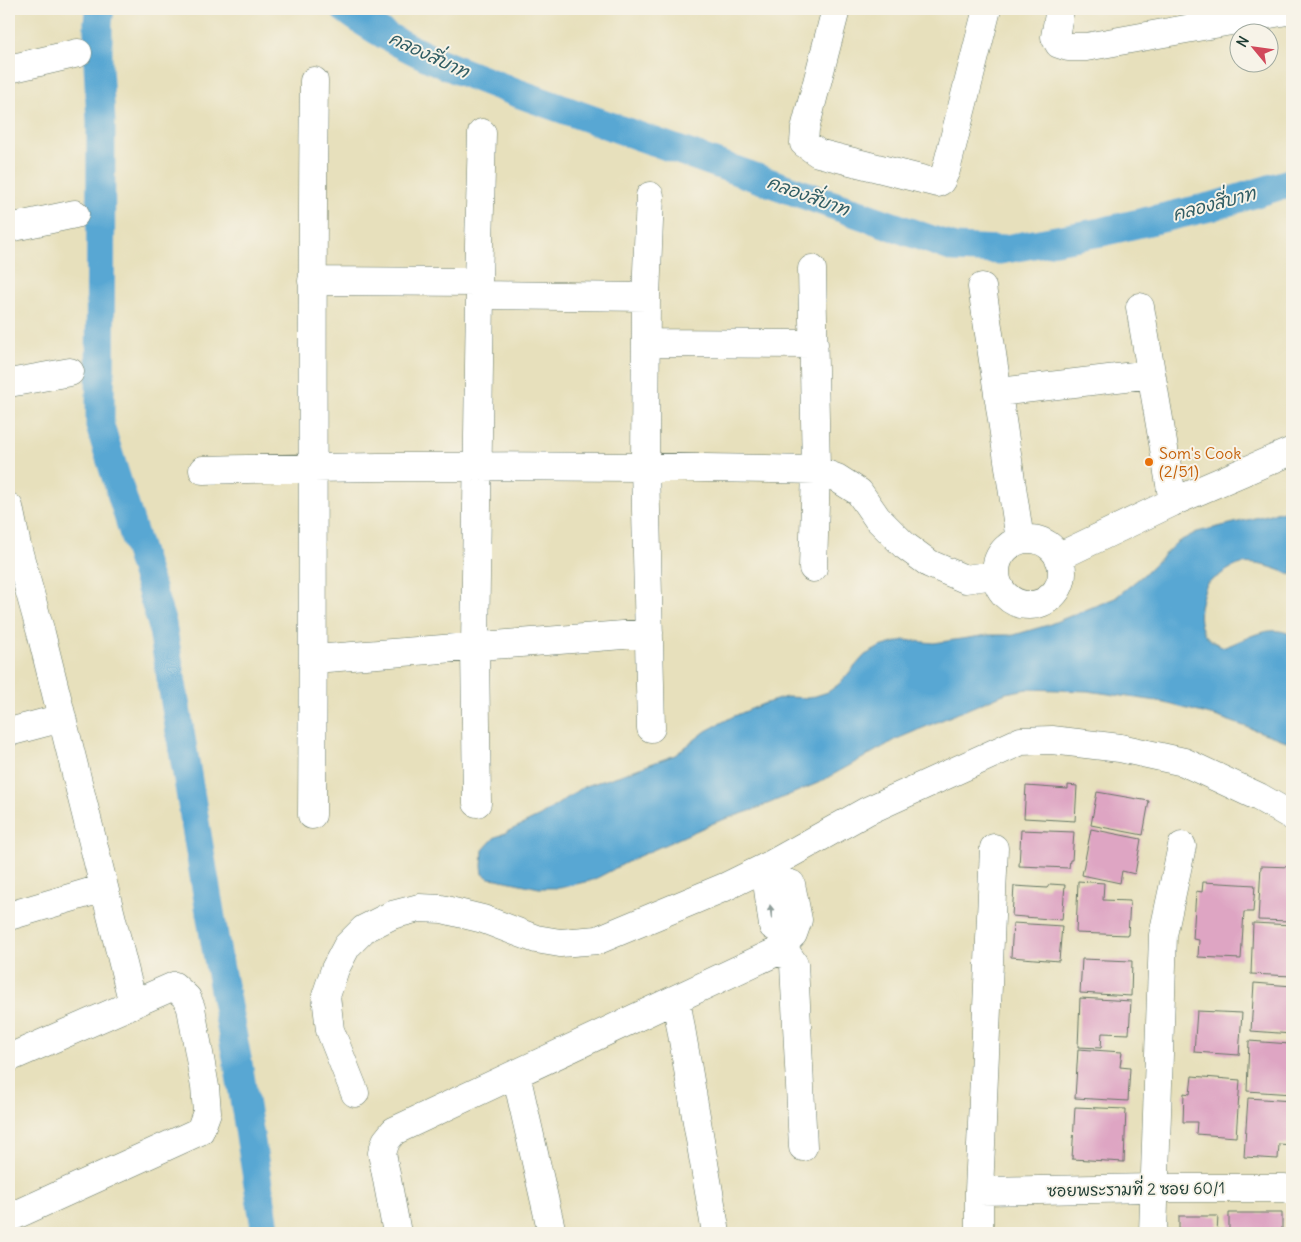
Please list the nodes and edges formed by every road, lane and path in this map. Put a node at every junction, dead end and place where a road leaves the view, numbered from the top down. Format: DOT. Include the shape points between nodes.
graph roads {
  1 [pos="836,9"];
  2 [pos="987,9"];
  3 [pos="1060,9"];
  4 [pos="1292,10"];
  5 [pos="1252,13"];
  6 [pos="78,52"];
  7 [pos="9,69"];
  8 [pos="314,81"];
  9 [pos="482,133"];
  10 [pos="650,196"];
  11 [pos="75,214"];
  12 [pos="9,228"];
  13 [pos="812,269"];
  14 [pos="312,280"];
  15 [pos="982,287"];
  16 [pos="479,288"];
  17 [pos="646,297"];
  18 [pos="1140,307"];
  19 [pos="646,343"];
  20 [pos="814,344"];
  21 [pos="70,372"];
  22 [pos="1151,374"];
  23 [pos="9,383"];
  24 [pos="999,392"];
  25 [pos="1292,452"];
  26 [pos="478,465"];
  27 [pos="645,466"];
  28 [pos="312,467"];
  29 [pos="203,470"];
  30 [pos="816,470"];
  31 [pos="1173,502"];
  32 [pos="9,508"];
  33 [pos="1020,540"];
  34 [pos="13,547"];
  35 [pos="1058,558"];
  36 [pos="814,568"];
  37 [pos="995,575"];
  38 [pos="649,634"];
  39 [pos="475,648"];
  40 [pos="314,659"];
  41 [pos="62,718"];
  42 [pos="651,728"];
  43 [pos="9,732"];
  44 [pos="477,803"];
  45 [pos="312,815"];
  46 [pos="1292,816"];
  47 [pos="1182,846"];
  48 [pos="994,848"];
  49 [pos="773,872"];
  50 [pos="104,888"];
  51 [pos="9,916"];
  52 [pos="784,943"];
  53 [pos="676,999"];
  54 [pos="133,1004"];
  55 [pos="9,1058"];
  56 [pos="516,1074"];
  57 [pos="355,1093"];
  58 [pos="803,1147"];
  59 [pos="1154,1188"];
  60 [pos="1292,1190"];
  61 [pos="979,1191"];
  62 [pos="9,1218"];
  63 [pos="398,1233"];
  64 [pos="552,1233"];
  65 [pos="716,1233"];
  66 [pos="979,1233"];
  67 [pos="1153,1233"];
  1 -- 2 [label="street" via="804,143 818,153 937,182 941,181 946,170"];
  3 -- 5 [label="street" via="1055,37 1059,44 1068,47 1086,47"];
  4 -- 5 [label="street"];
  6 -- 7 [label="street"];
  8 -- 14 [label="street"];
  9 -- 16 [label="street"];
  10 -- 17 [label="street"];
  11 -- 12 [label="street"];
  13 -- 20 [label="street"];
  14 -- 16 [label="street"];
  14 -- 28 [label="street"];
  15 -- 24 [label="street"];
  16 -- 17 [label="street"];
  16 -- 26 [label="street"];
  17 -- 19 [label="street"];
  18 -- 22 [label="street"];
  19 -- 20 [label="street"];
  19 -- 27 [label="street"];
  20 -- 30 [label="street"];
  21 -- 23 [label="street"];
  22 -- 24 [label="street"];
  22 -- 31 [label="street"];
  24 -- 33 [label="street"];
  25 -- 31 [label="street"];
  26 -- 27 [label="street"];
  26 -- 28 [label="street"];
  26 -- 39 [label="street"];
  27 -- 30 [label="street"];
  27 -- 38 [label="street"];
  28 -- 29 [label="street"];
  28 -- 40 [label="street"];
  30 -- 36 [label="street"];
  30 -- 37 [label="street" via="859,492 877,518 904,545 930,564 965,579"];
  31 -- 35 [label="street"];
  32 -- 34 [label="street"];
  33 -- 35 [label="street" via="1043,542 1053,549"];
  33 -- 37 [label="street" via="1001,553"];
  34 -- 41 [label="street" via="41,633"];
  35 -- 37 [label="street" via="1062,568 1060,584 1049,598 1039,604 1024,606 1013,602 997,584"];
  38 -- 39 [label="street"];
  38 -- 42 [label="street"];
  39 -- 40 [label="street"];
  39 -- 44 [label="street"];
  40 -- 45 [label="street"];
  41 -- 43 [label="street"];
  41 -- 50 [label="street"];
  46 -- 49 [label="street" via="1184,762 1120,748 1052,740 1021,741 867,811"];
  47 -- 59 [label="street" via="1163,935"];
  48 -- 61 [label="street"];
  49 -- 52 [label="street" via="791,884 798,920"];
  49 -- 57 [label="street" via="725,887 598,940 560,943 536,939 482,919 419,908 392,915 364,929 347,946 326,996 330,1030"];
  50 -- 51 [label="street"];
  50 -- 54 [label="street"];
  52 -- 53 [label="street"];
  52 -- 58 [label="street" via="794,964"];
  53 -- 56 [label="street"];
  53 -- 65 [label="street"];
  54 -- 55 [label="street"];
  54 -- 62 [label="street" via="174,986 187,998 205,1087 206,1112 200,1131"];
  56 -- 63 [label="street" via="394,1131 386,1141 382,1153"];
  56 -- 64 [label="street"];
  59 -- 60 [label="street, ซอยพระรามที่ 2 ซอย 60/1"];
  59 -- 61 [label="street, ซอยพระรามที่ 2 ซอย 60/1"];
  59 -- 67 [label="street"];
  61 -- 66 [label="street"];
}
